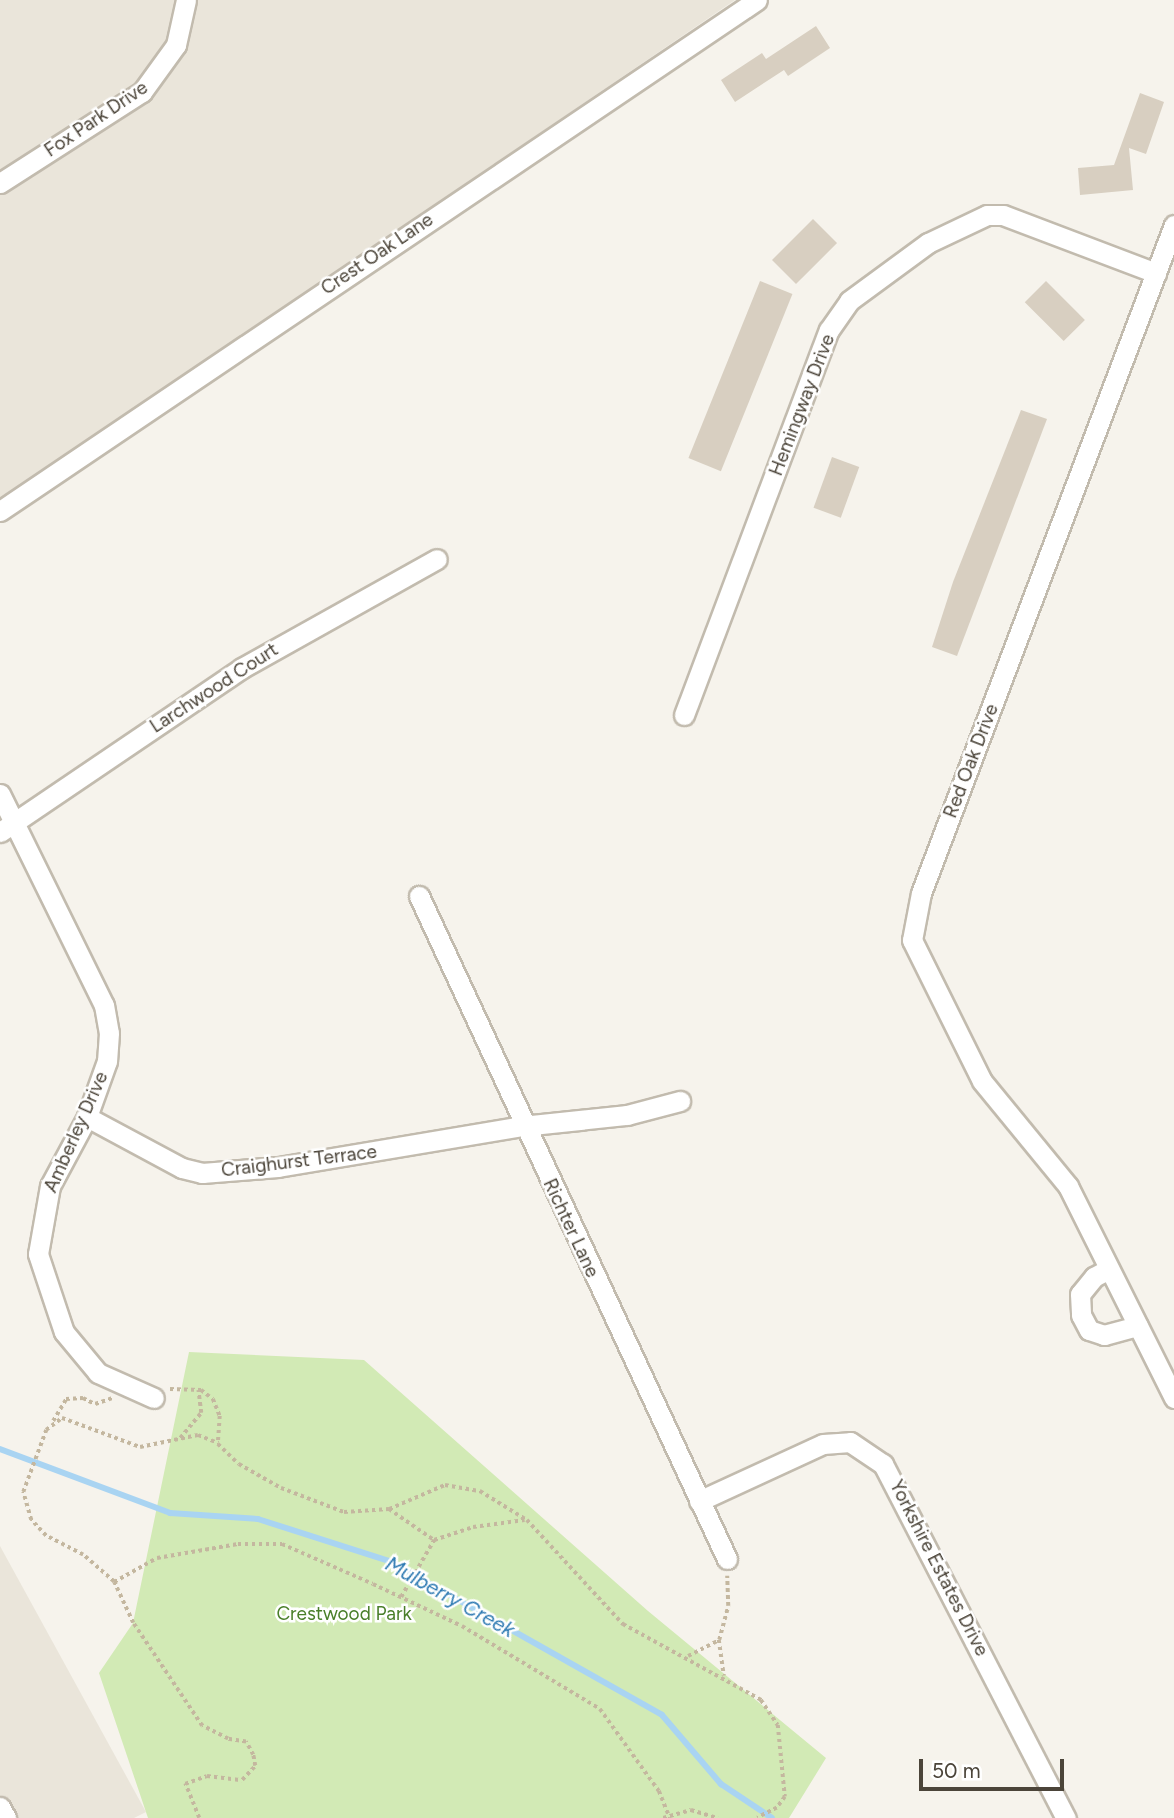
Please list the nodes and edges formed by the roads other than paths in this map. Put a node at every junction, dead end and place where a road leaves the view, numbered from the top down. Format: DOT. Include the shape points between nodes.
graph roads {
  1 [pos="186,0"];
  2 [pos="757,0"];
  3 [pos="0,183"];
  4 [pos="1174,225"];
  5 [pos="1156,273"];
  6 [pos="0,511"];
  7 [pos="437,559"];
  8 [pos="684,715"];
  9 [pos="0,794"];
  10 [pos="7,827"];
  11 [pos="419,896"];
  12 [pos="680,1101"];
  13 [pos="87,1117"];
  14 [pos="523,1126"];
  15 [pos="1109,1269"];
  16 [pos="1138,1326"];
  17 [pos="154,1398"];
  18 [pos="1174,1398"];
  19 [pos="699,1501"];
  20 [pos="727,1559"];
  21 [pos="0,1807"];
  22 [pos="6,1818"];
  23 [pos="1066,1818"];
  1 -- 3 [label="street, Fox Park Drive" via="176,45 142,92"];
  2 -- 6 [label="street, Crest Oak Lane"];
  4 -- 5 [label="street, Red Oak Drive"];
  5 -- 8 [label="street, Hemingway Drive" via="1003,215 987,215 928,243 849,301 830,330"];
  5 -- 15 [label="street, Red Oak Drive" via="921,893 912,940 982,1081 1068,1186"];
  7 -- 10 [label="street, Larchwood Court" via="242,668"];
  9 -- 10 [label="street, Amberley Drive"];
  10 -- 13 [label="street, Amberley Drive" via="104,1005 107,1061"];
  11 -- 14 [label="street, Richter Lane"];
  12 -- 14 [label="street, Craighurst Terrace" via="627,1115"];
  13 -- 14 [label="street, Craighurst Terrace" via="182,1168 202,1173 278,1167"];
  13 -- 17 [label="street, Amberley Drive" via="50,1186 38,1254 64,1332 98,1373"];
  14 -- 19 [label="street, Richter Lane"];
  15 -- 16 [label="street, Red Oak Drive"];
  15 -- 16 [label="street" via="1094,1277 1080,1294 1081,1315 1089,1330 1104,1335"];
  16 -- 18 [label="street, Red Oak Drive"];
  19 -- 20 [label="street, Richter Lane"];
  19 -- 23 [label="street, Yorkshire Estates Drive" via="823,1444 850,1442 883,1464"];
  21 -- 22 [label="street"];
}
